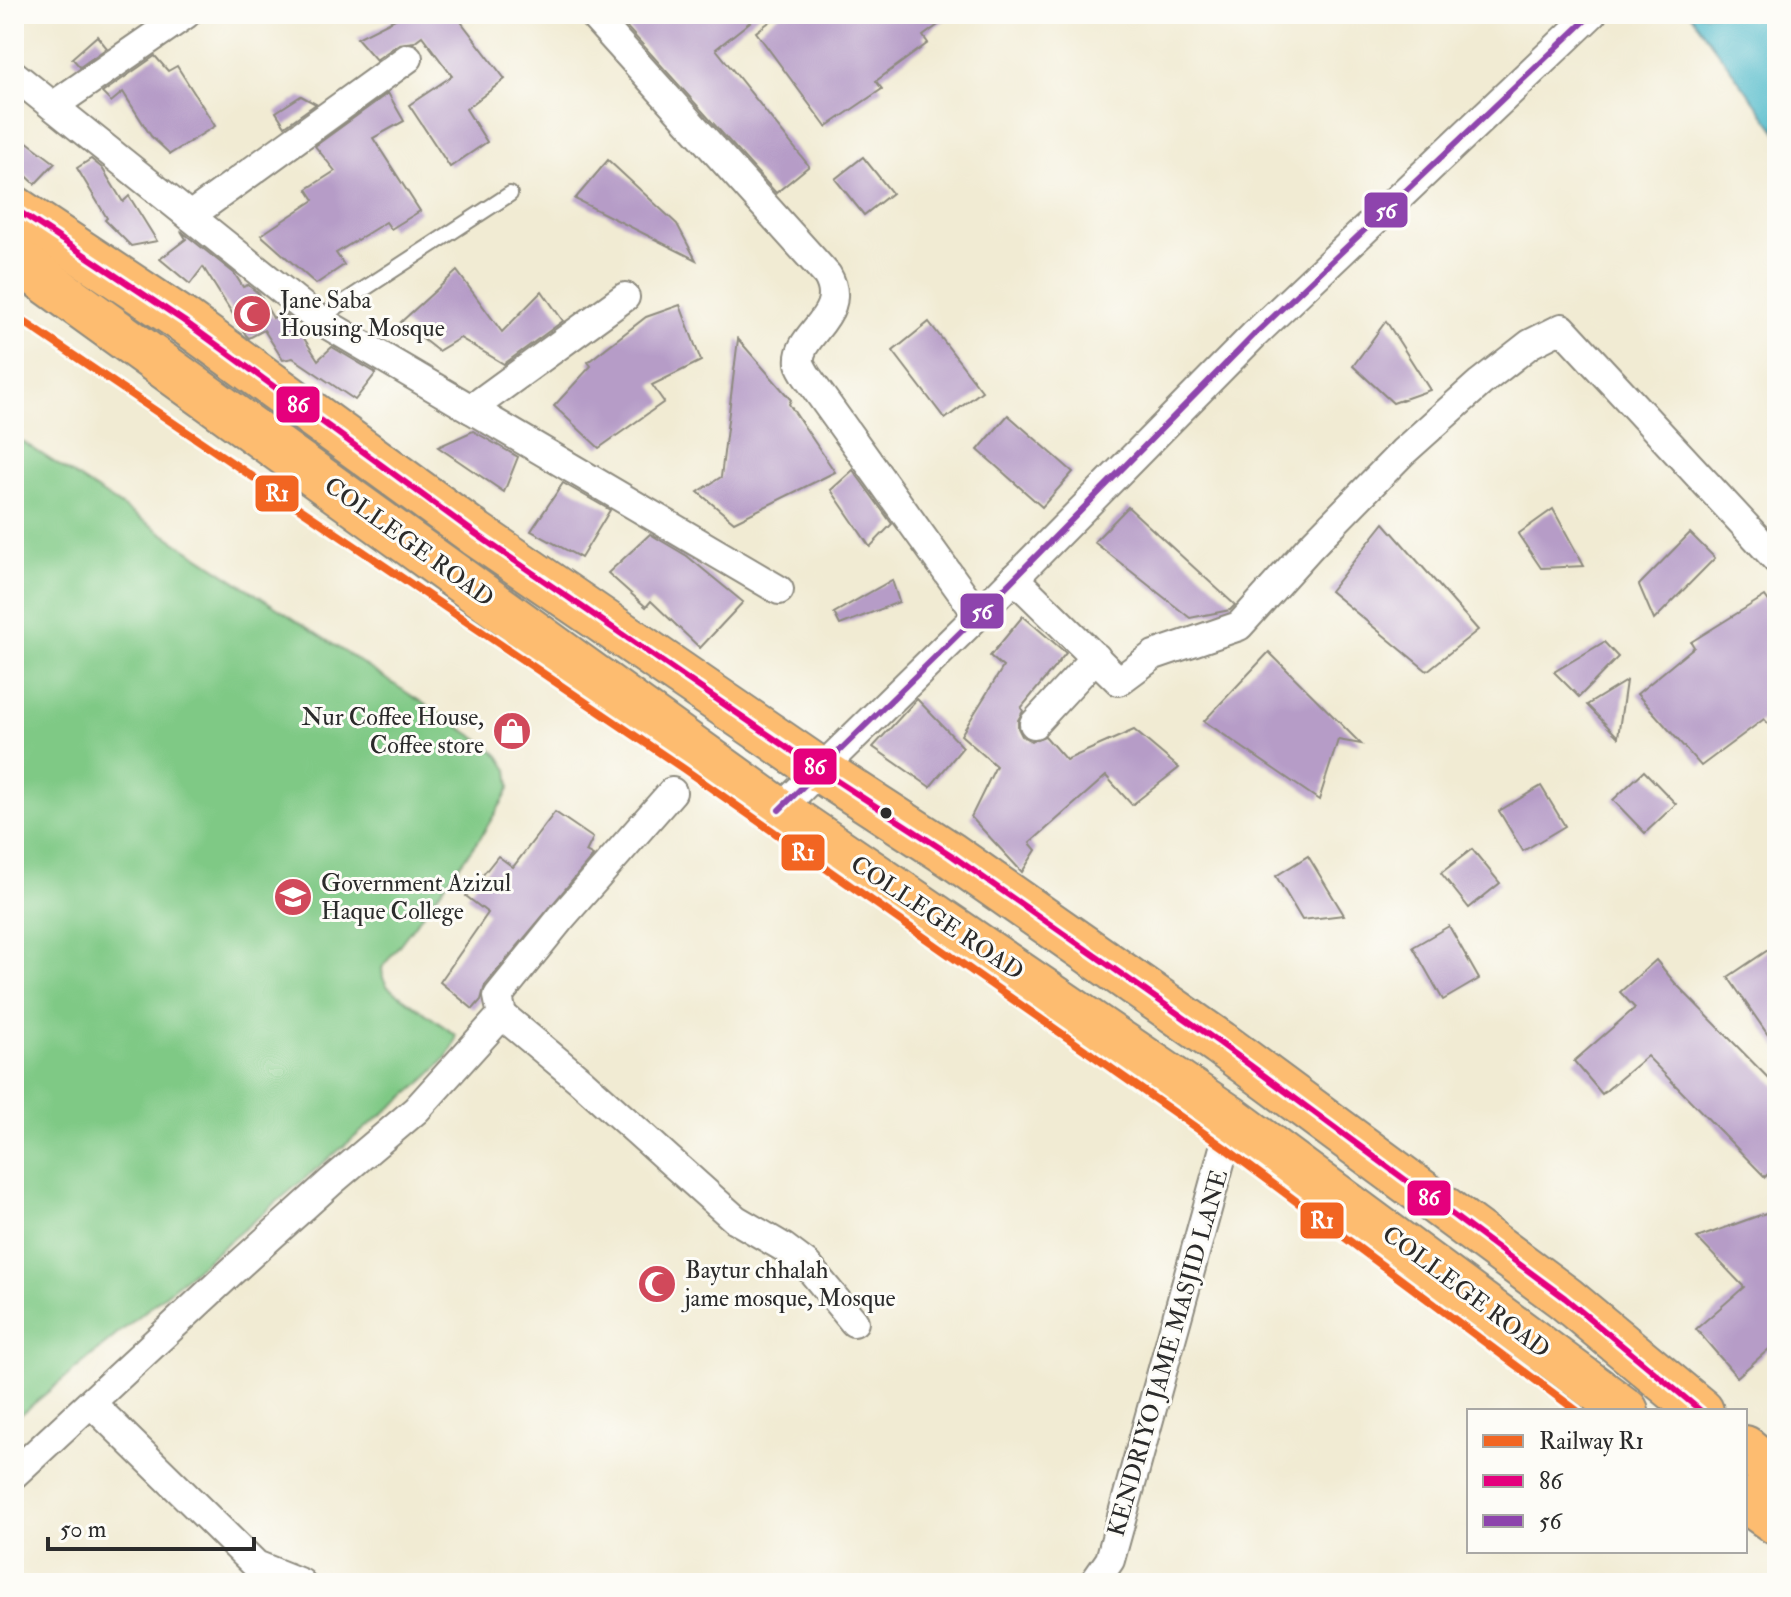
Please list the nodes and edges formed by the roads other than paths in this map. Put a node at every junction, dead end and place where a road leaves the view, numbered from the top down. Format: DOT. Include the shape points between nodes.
graph roads {
  1 [pos="186,14"];
  2 [pos="592,14"];
  3 [pos="1592,14"];
  4 [pos="408,58"];
  5 [pos="14,75"];
  6 [pos="53,106"];
  7 [pos="510,194"];
  8 [pos="14,208"];
  9 [pos="190,216"];
  10 [pos="14,258"];
  11 [pos="625,297"];
  12 [pos="318,319"];
  13 [pos="471,409"];
  14 [pos="1777,560"];
  15 [pos="1014,578"];
  16 [pos="779,590"];
  17 [pos="978,615"];
  18 [pos="1096,657"];
  19 [pos="1034,724"];
  20 [pos="820,770"];
  21 [pos="672,792"];
  22 [pos="779,810"];
  23 [pos="502,1015"];
  24 [pos="1232,1119"];
  25 [pos="854,1322"];
  26 [pos="92,1404"];
  27 [pos="1623,1409"];
  28 [pos="1699,1409"];
  29 [pos="1747,1450"];
  30 [pos="14,1474"];
  31 [pos="1777,1474"];
  32 [pos="1747,1501"];
  33 [pos="1777,1523"];
  34 [pos="301,1583"];
  35 [pos="1094,1583"];
  1 -- 6 [label="street"];
  2 -- 17 [label="street" via="827,275 834,302 800,362"];
  3 -- 15 [label="street" via="1254,335"];
  4 -- 9 [label="street"];
  5 -- 6 [label="street"];
  6 -- 9 [label="street"];
  7 -- 12 [label="lane"];
  8 -- 20 [label="highway, COLLEGE ROAD" via="184,321 476,534"];
  9 -- 12 [label="street"];
  10 -- 22 [label="highway, COLLEGE ROAD"];
  11 -- 13 [label="street"];
  12 -- 13 [label="street"];
  13 -- 16 [label="street"];
  14 -- 18 [label="street" via="1562,328 1530,344 1490,375 1403,452 1239,626 1154,655 1119,681"];
  15 -- 17 [label="street"];
  15 -- 18 [label="street"];
  17 -- 20 [label="street"];
  18 -- 19 [label="street"];
  20 -- 22 [label="street"];
  20 -- 28 [label="highway, COLLEGE ROAD" via="1233,1053 1565,1298"];
  21 -- 23 [label="street" via="498,996"];
  22 -- 24 [label="highway, COLLEGE ROAD"];
  23 -- 25 [label="street" via="735,1219 807,1265"];
  23 -- 26 [label="street" via="416,1110 230,1273"];
  24 -- 27 [label="highway, COLLEGE ROAD"];
  24 -- 35 [label="street, KENDRIYO JAME MASJID LANE" via="1110,1560"];
  26 -- 30 [label="street"];
  26 -- 34 [label="street" via="256,1565"];
  29 -- 31 [label="highway"];
  32 -- 33 [label="highway"];
}
